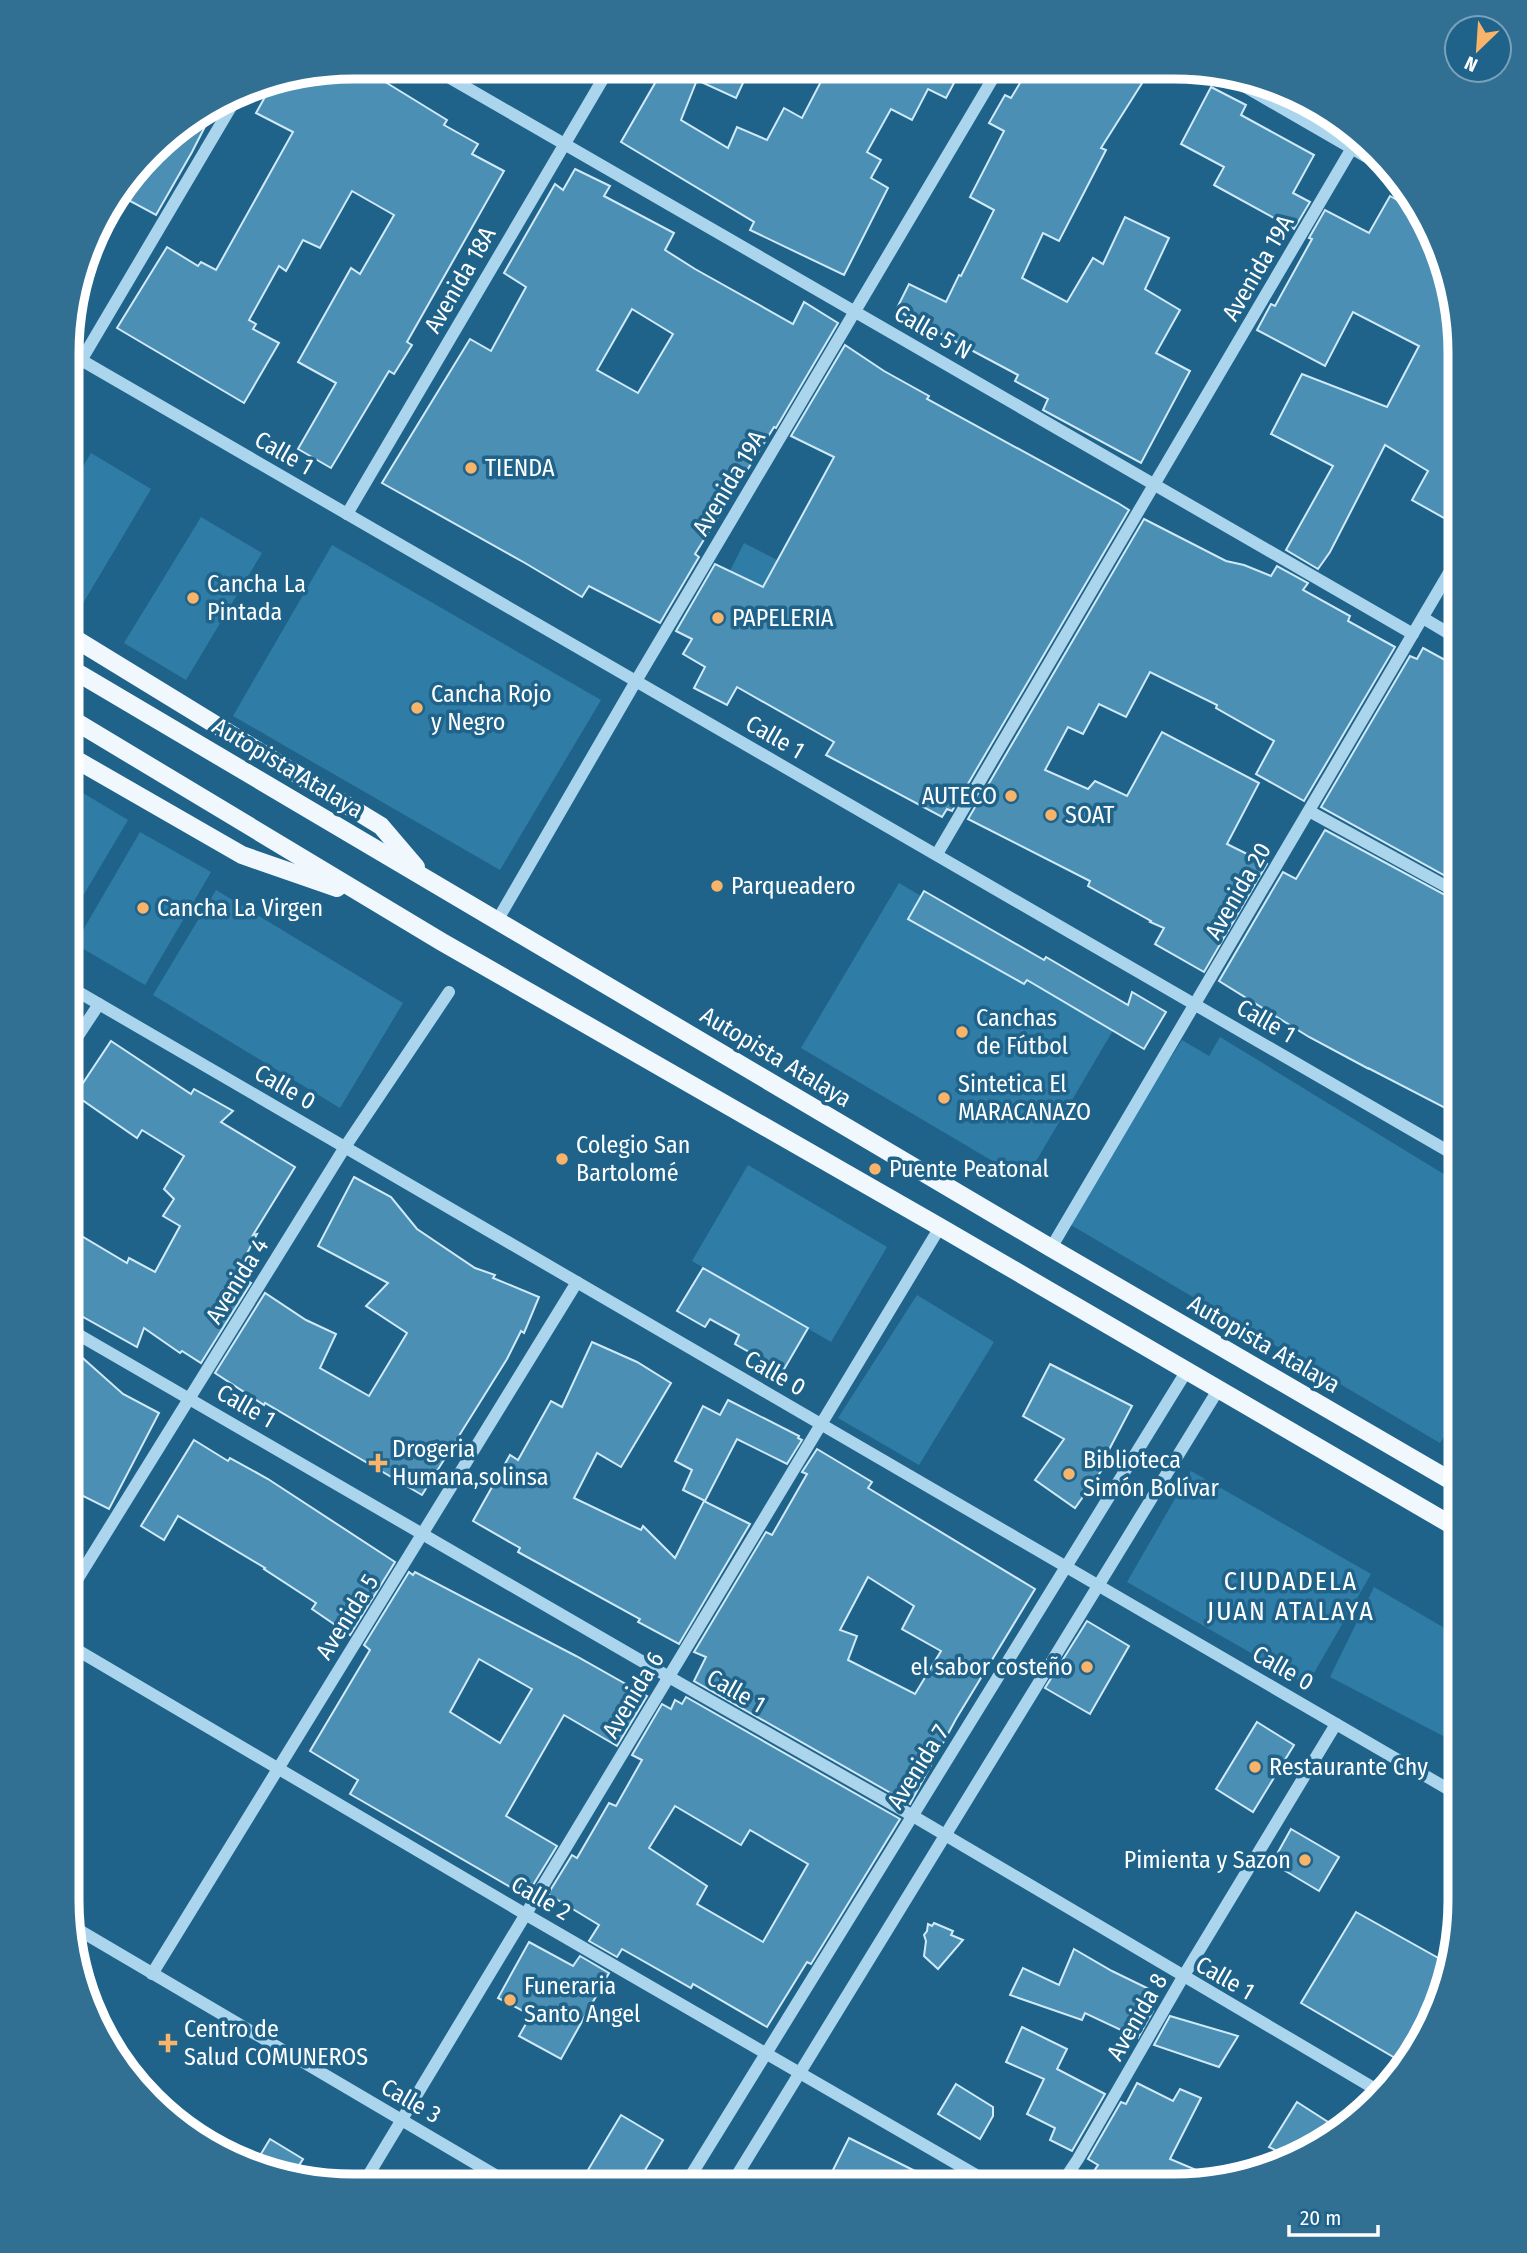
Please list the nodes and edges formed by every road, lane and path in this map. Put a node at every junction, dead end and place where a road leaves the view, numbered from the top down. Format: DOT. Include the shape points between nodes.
graph roads {
  1 [pos="452,79"];
  2 [pos="603,79"];
  3 [pos="993,79"];
  4 [pos="1250,90"];
  5 [pos="230,108"];
  6 [pos="565,144"];
  7 [pos="1352,148"];
  8 [pos="1363,155"];
  9 [pos="855,312"];
  10 [pos="81,360"];
  11 [pos="79,364"];
  12 [pos="1154,485"];
  13 [pos="347,514"];
  14 [pos="1448,575"];
  15 [pos="1423,618"];
  16 [pos="1448,633"];
  17 [pos="1413,634"];
  18 [pos="79,642"];
  19 [pos="79,673"];
  20 [pos="636,681"];
  21 [pos="79,724"];
  22 [pos="79,761"];
  23 [pos="1309,811"];
  24 [pos="937,855"];
  25 [pos="425,878"];
  26 [pos="1448,887"];
  27 [pos="382,906"];
  28 [pos="497,921"];
  29 [pos="79,992"];
  30 [pos="449,992"];
  31 [pos="99,1004"];
  32 [pos="1195,1004"];
  33 [pos="79,1034"];
  34 [pos="345,1147"];
  35 [pos="1448,1151"];
  36 [pos="940,1227"];
  37 [pos="1051,1248"];
  38 [pos="577,1282"];
  39 [pos="79,1335"];
  40 [pos="1186,1372"];
  41 [pos="1218,1390"];
  42 [pos="190,1398"];
  43 [pos="821,1424"];
  44 [pos="1448,1479"];
  45 [pos="1448,1523"];
  46 [pos="423,1534"];
  47 [pos="1066,1567"];
  48 [pos="79,1577"];
  49 [pos="1098,1586"];
  50 [pos="79,1651"];
  51 [pos="669,1677"];
  52 [pos="1336,1724"];
  53 [pos="278,1768"];
  54 [pos="1448,1789"];
  55 [pos="912,1816"];
  56 [pos="944,1837"];
  57 [pos="526,1914"];
  58 [pos="80,1931"];
  59 [pos="152,1974"];
  60 [pos="1183,1977"];
  61 [pos="766,2053"];
  62 [pos="800,2073"];
  63 [pos="1373,2089"];
  64 [pos="402,2120"];
  65 [pos="369,2174"];
  66 [pos="493,2174"];
  67 [pos="692,2174"];
  68 [pos="738,2174"];
  69 [pos="974,2174"];
  70 [pos="1067,2174"];
  1 -- 6 [label="street, Calle 5 N"];
  2 -- 6 [label="street, Avenida 18A"];
  3 -- 9 [label="street, Avenida 19A"];
  4 -- 7 [label="street"];
  5 -- 10 [label="street"];
  6 -- 9 [label="street, Calle 5 N"];
  6 -- 13 [label="street, Avenida 18A"];
  7 -- 8 [label="street"];
  7 -- 12 [label="street, Avenida 19A"];
  9 -- 12 [label="street, Calle 5 N"];
  9 -- 20 [label="street, Avenida 19A"];
  10 -- 11 [label="street"];
  10 -- 13 [label="street, Calle 1"];
  12 -- 17 [label="street, Calle 5 N"];
  12 -- 24 [label="street, Avenida 19A"];
  13 -- 20 [label="street, Calle 1"];
  14 -- 15 [label="street, Avenida 20"];
  15 -- 16 [label="street"];
  15 -- 17 [label="street, Avenida 20"];
  17 -- 23 [label="street, Avenida 20"];
  18 -- 25 [label="main road" via="381,826"];
  19 -- 25 [label="main road, Autopista Atalaya"];
  20 -- 24 [label="street, Calle 1"];
  20 -- 28 [label="street, Avenida 19A"];
  21 -- 27 [label="main road"];
  22 -- 27 [label="main road" via="242,855"];
  23 -- 26 [label="street"];
  23 -- 32 [label="street, Avenida 20"];
  24 -- 32 [label="street, Calle 1"];
  25 -- 28 [label="main road, Autopista Atalaya"];
  27 -- 36 [label="main road"];
  28 -- 37 [label="main road, Autopista Atalaya"];
  29 -- 31 [label="street, Calle 0"];
  30 -- 34 [label="street, Avenida 4"];
  31 -- 33 [label="street"];
  31 -- 34 [label="street, Calle 0"];
  32 -- 35 [label="street, Calle 1"];
  32 -- 37 [label="street, Avenida 20"];
  34 -- 38 [label="street, Calle 0"];
  34 -- 42 [label="street, Avenida 4"];
  36 -- 40 [label="main road"];
  36 -- 43 [label="street, Avenida 6"];
  37 -- 44 [label="main road, Autopista Atalaya"];
  38 -- 43 [label="street, Calle 0"];
  38 -- 46 [label="street, Avenida 5"];
  39 -- 42 [label="street, Calle 1"];
  40 -- 41 [label="main road"];
  40 -- 47 [label="street, Avenida 7"];
  41 -- 45 [label="main road"];
  41 -- 49 [label="street"];
  42 -- 46 [label="street, Calle 1"];
  42 -- 48 [label="street, Avenida 4"];
  43 -- 47 [label="street, Calle 0"];
  43 -- 51 [label="street, Avenida 6"];
  46 -- 51 [label="street, Calle 1"];
  46 -- 53 [label="street, Avenida 5"];
  47 -- 49 [label="street, Calle 0"];
  47 -- 55 [label="street, Avenida 7"];
  49 -- 52 [label="street, Calle 0"];
  49 -- 56 [label="street"];
  50 -- 53 [label="street, Calle 2"];
  51 -- 55 [label="street, Calle 1"];
  51 -- 57 [label="street, Avenida 6"];
  52 -- 54 [label="street, Calle 0"];
  52 -- 60 [label="street, Avenida 8"];
  53 -- 57 [label="street, Calle 2"];
  53 -- 59 [label="street, Avenida 5"];
  55 -- 56 [label="street, Calle 1"];
  55 -- 61 [label="street, Avenida 7"];
  56 -- 60 [label="street, Calle 1"];
  56 -- 62 [label="street"];
  57 -- 61 [label="street, Calle 2"];
  57 -- 64 [label="street, Avenida 6"];
  58 -- 59 [label="street, Calle 3"];
  59 -- 64 [label="street, Calle 3"];
  60 -- 63 [label="street, Calle 1"];
  60 -- 70 [label="street, Avenida 8"];
  61 -- 62 [label="street, Calle 2"];
  61 -- 67 [label="street, Avenida 7"];
  62 -- 68 [label="street"];
  62 -- 69 [label="street, Calle 2"];
  64 -- 65 [label="street, Avenida 6"];
  64 -- 66 [label="street, Calle 3"];
}
